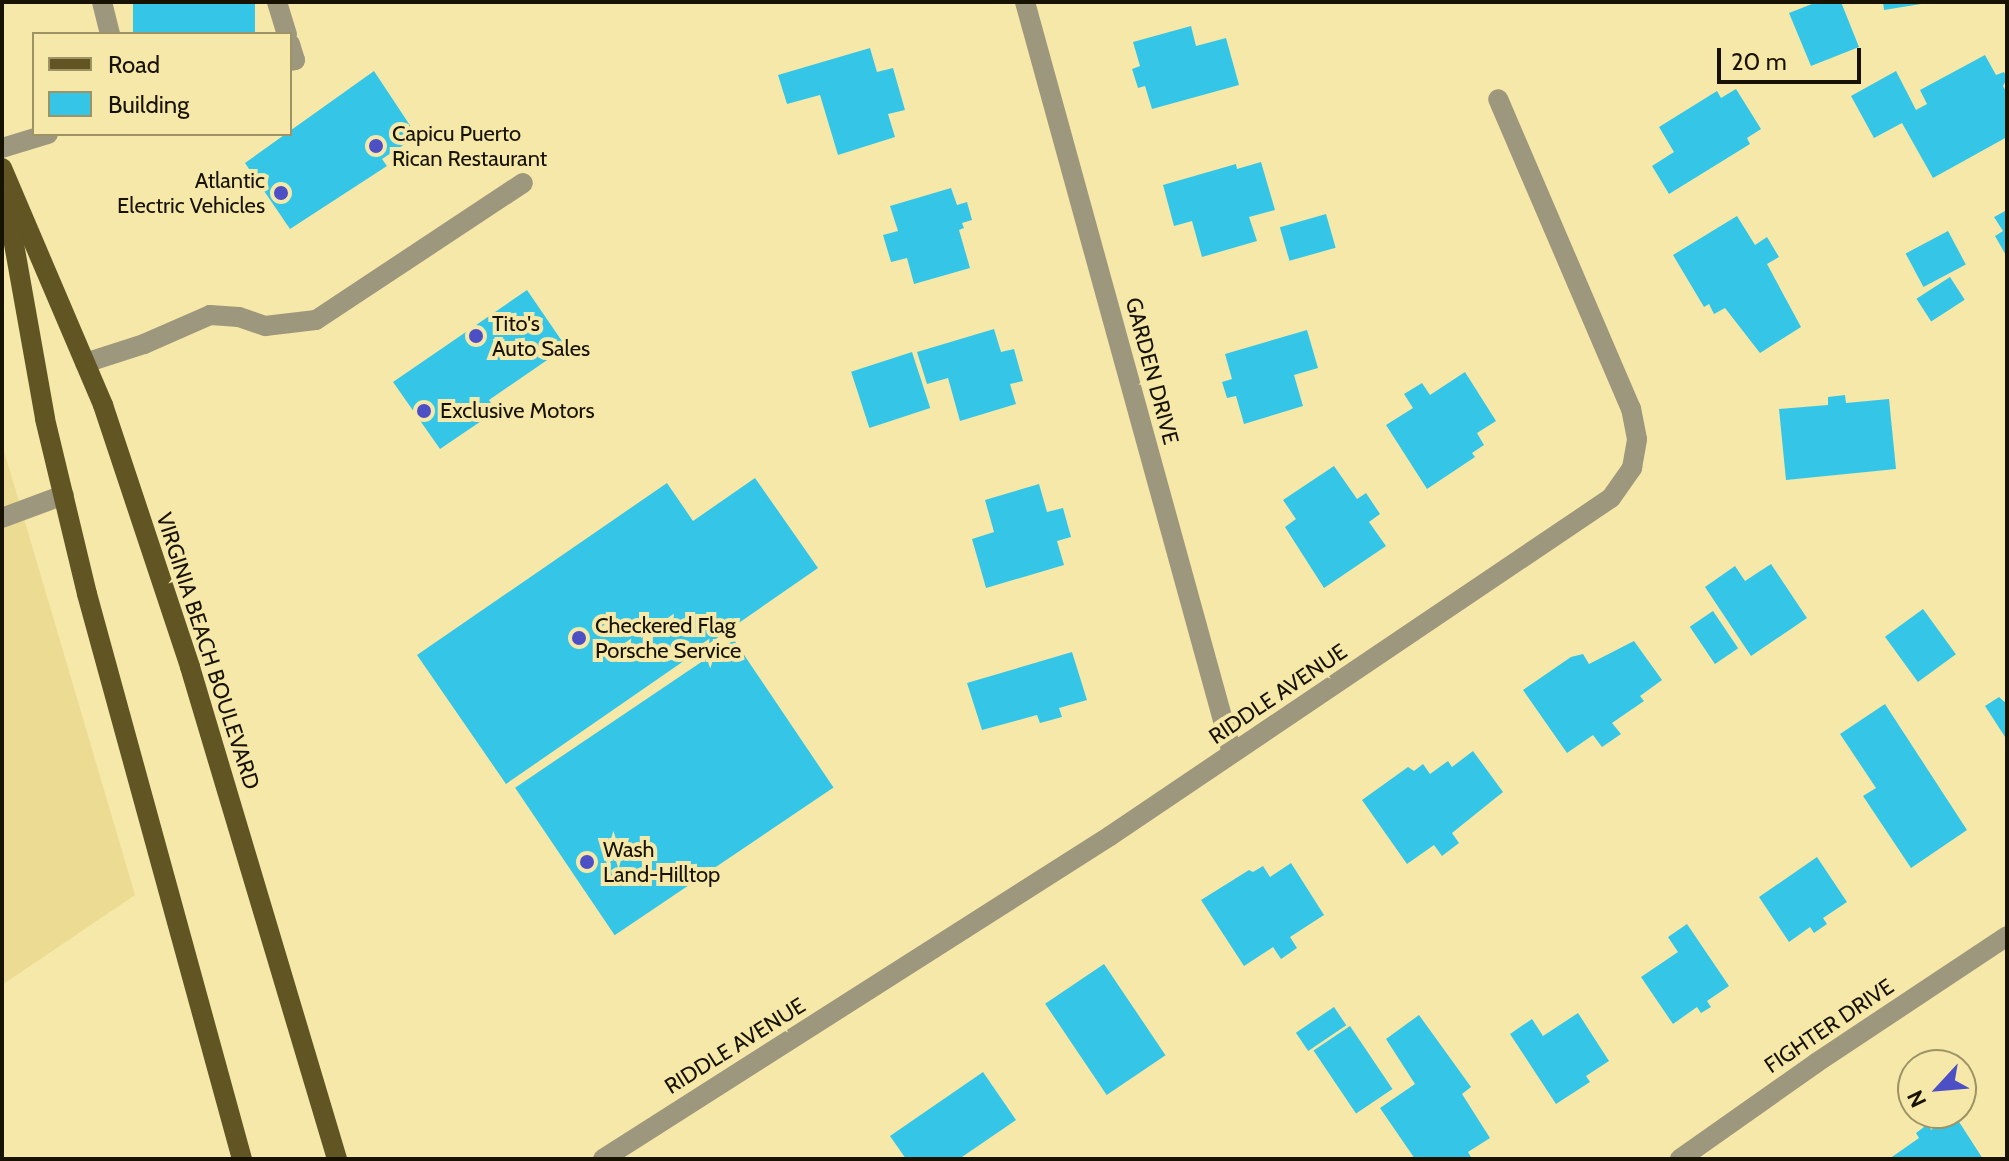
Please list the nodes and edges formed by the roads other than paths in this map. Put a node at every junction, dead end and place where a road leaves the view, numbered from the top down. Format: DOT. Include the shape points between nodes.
graph roads {
  1 [pos="102,2"];
  2 [pos="277,2"];
  3 [pos="1025,2"];
  4 [pos="110,32"];
  5 [pos="286,32"];
  6 [pos="1498,99"];
  7 [pos="41,136"];
  8 [pos="2,148"];
  9 [pos="2,168"];
  10 [pos="2,179"];
  11 [pos="523,183"];
  12 [pos="85,363"];
  13 [pos="64,495"];
  14 [pos="2,518"];
  15 [pos="1232,753"];
  16 [pos="2007,936"];
  17 [pos="242,1159"];
  18 [pos="337,1159"];
  19 [pos="603,1159"];
  20 [pos="1680,1159"];
  1 -- 4 [label="street"];
  2 -- 5 [label="street"];
  3 -- 15 [label="street, GARDEN DRIVE"];
  6 -- 15 [label="street, RIDDLE AVENUE" via="1631,409 1637,439 1632,468 1611,498"];
  7 -- 8 [label="street"];
  9 -- 12 [label="main road, VIRGINIA BEACH BOULEVARD"];
  10 -- 13 [label="main road" via="45,419"];
  11 -- 12 [label="street" via="316,320 265,326 210,315"];
  12 -- 18 [label="main road, VIRGINIA BEACH BOULEVARD" via="190,667"];
  13 -- 14 [label="street"];
  13 -- 17 [label="main road" via="154,848"];
  15 -- 19 [label="street, RIDDLE AVENUE"];
  16 -- 20 [label="street, FIGHTER DRIVE"];
}
